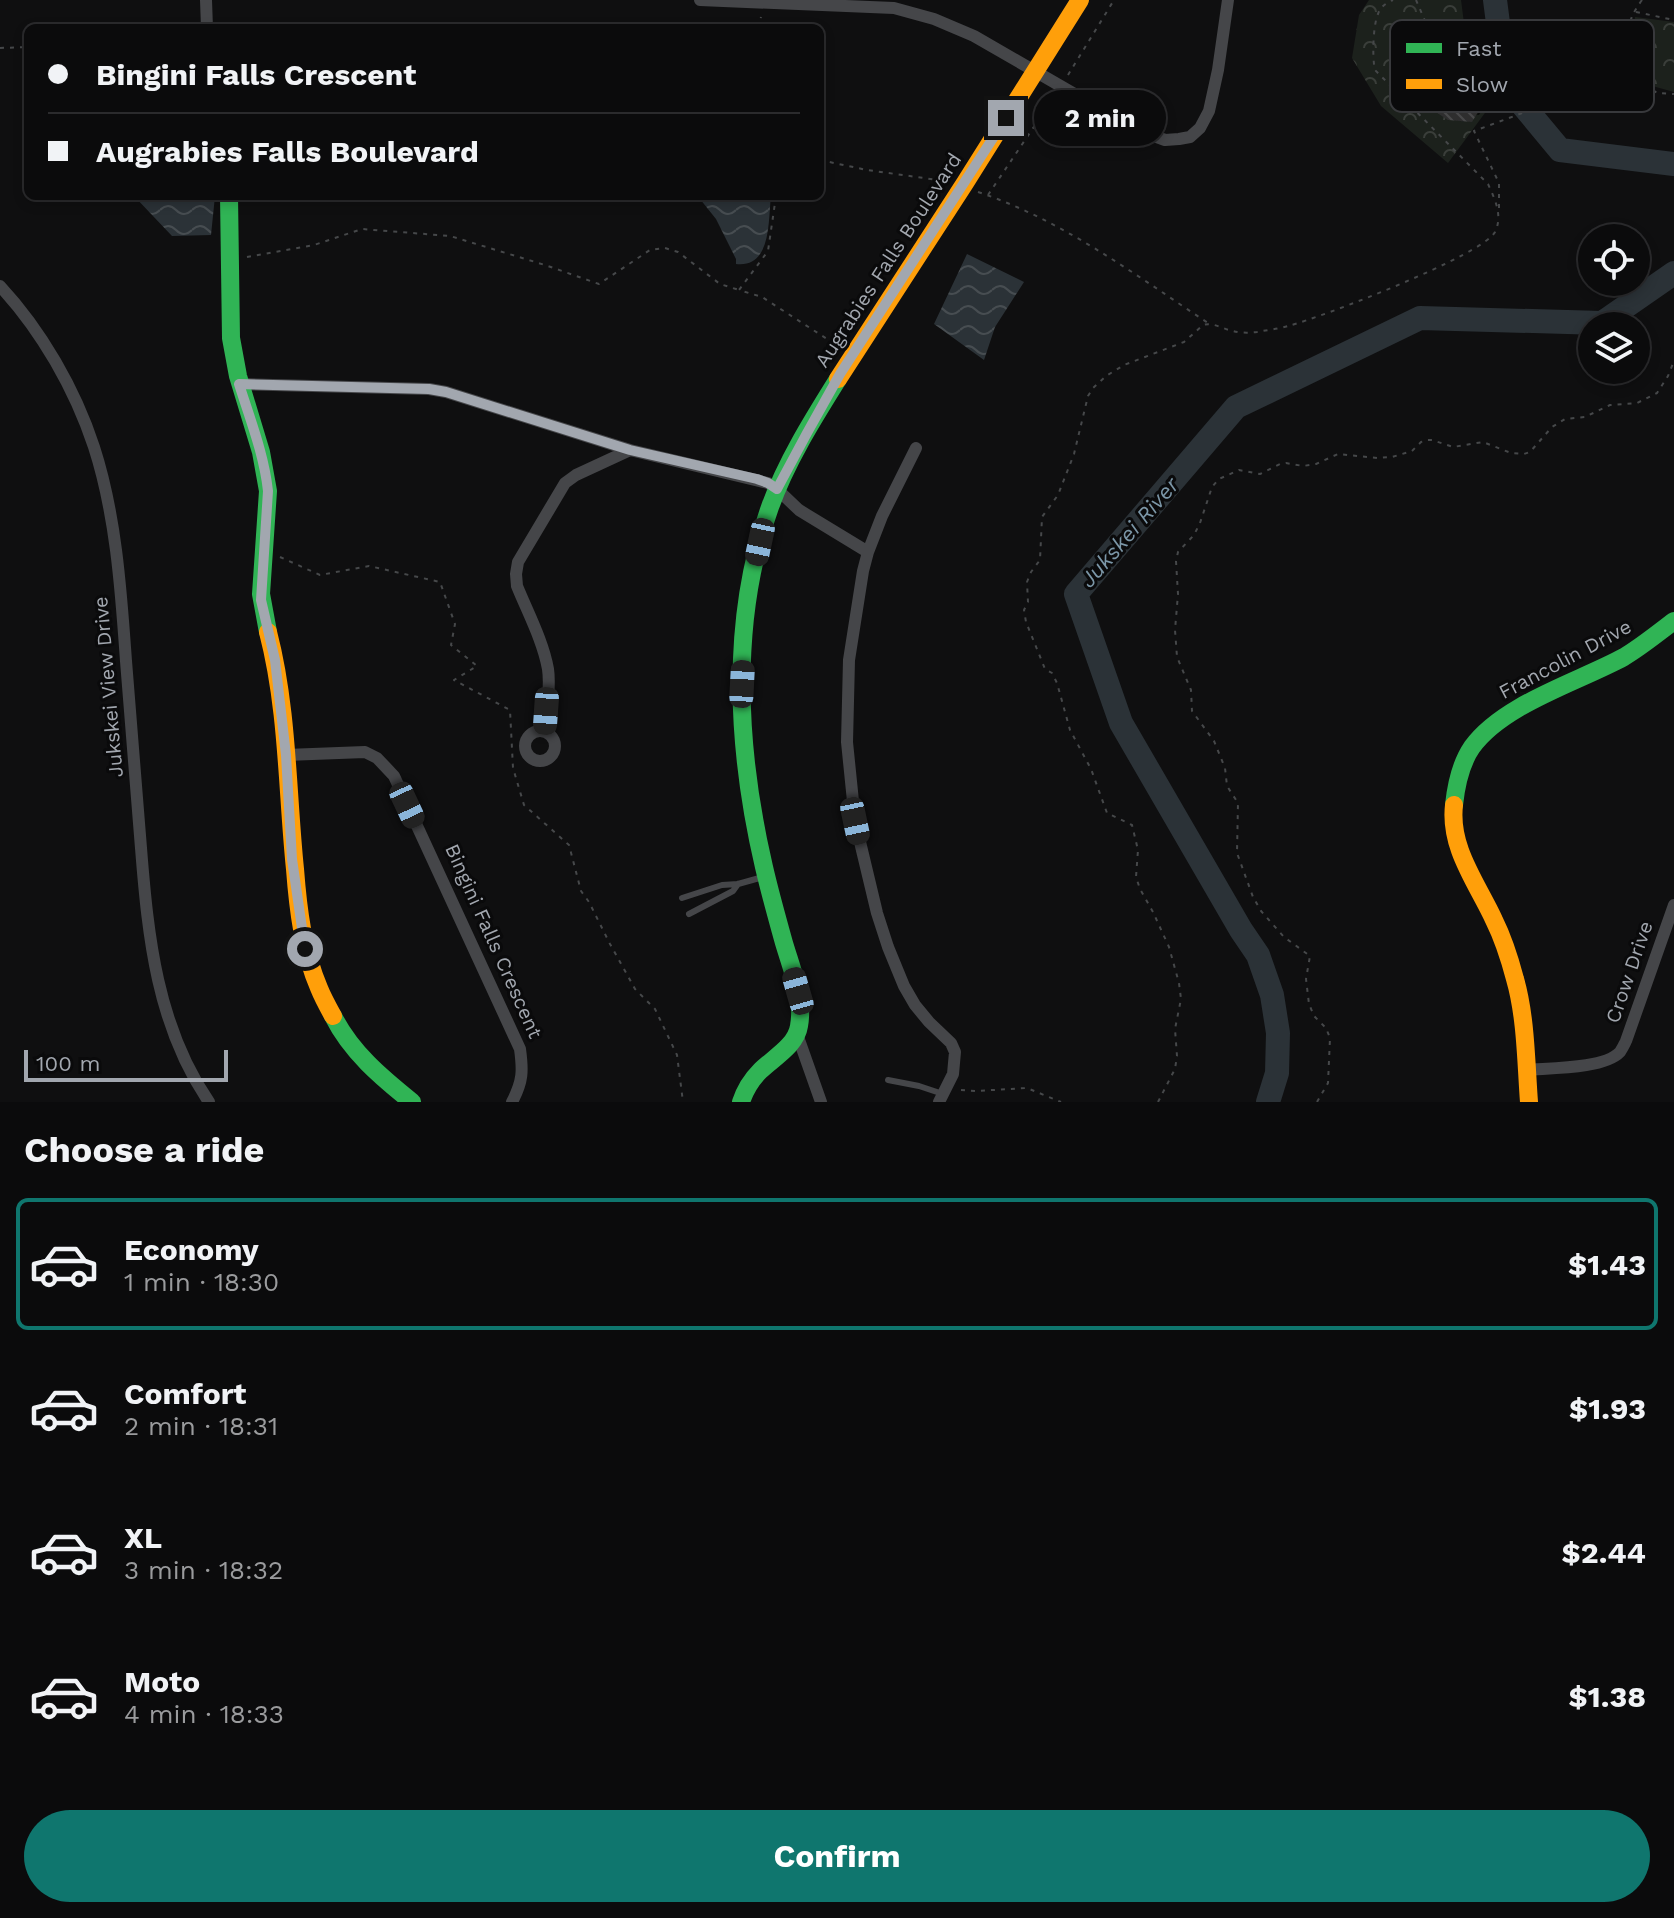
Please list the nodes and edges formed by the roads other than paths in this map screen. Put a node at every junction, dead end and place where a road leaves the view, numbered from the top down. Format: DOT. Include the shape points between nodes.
graph roads {
  1 [pos="206,0"];
  2 [pos="700,0"];
  3 [pos="1080,0"];
  4 [pos="1228,0"];
  5 [pos="779,2"];
  6 [pos="895,4"];
  7 [pos="207,24"];
  8 [pos="1035,73"];
  9 [pos="229,200"];
  10 [pos="0,286"];
  11 [pos="239,384"];
  12 [pos="916,448"];
  13 [pos="630,450"];
  14 [pos="777,489"];
  15 [pos="868,552"];
  16 [pos="1674,621"];
  17 [pos="545,732"];
  18 [pos="286,755"];
  19 [pos="766,876"];
  20 [pos="738,884"];
  21 [pos="682,898"];
  22 [pos="1674,905"];
  23 [pos="689,914"];
  24 [pos="797,1034"];
  25 [pos="1527,1070"];
  26 [pos="888,1080"];
  27 [pos="943,1095"];
  28 [pos="209,1102"];
  29 [pos="412,1102"];
  30 [pos="512,1102"];
  31 [pos="741,1102"];
  32 [pos="821,1102"];
  33 [pos="1529,1102"];
  1 -- 7 [label="street"];
  2 -- 5 [label="street"];
  3 -- 8 [label="street, Augrabies Falls Boulevard"];
  4 -- 8 [label="street" via="1209,111 1190,137 1165,140 1150,135"];
  5 -- 6 [label="street"];
  6 -- 8 [label="street" via="974,36"];
  8 -- 14 [label="street, Augrabies Falls Boulevard" via="852,356"];
  9 -- 11 [label="street" via="231,338"];
  10 -- 28 [label="street, Jukskei View Drive" via="65,377 94,445 105,487 115,539 153,956 171,1029"];
  11 -- 13 [label="street" via="429,389"];
  11 -- 18 [label="street" via="268,491 261,600 275,660"];
  12 -- 15 [label="street"];
  13 -- 14 [label="street" via="757,479"];
  13 -- 17 [label="street" via="565,483 518,562 517,586 547,668"];
  14 -- 15 [label="street" via="799,510"];
  14 -- 19 [label="street, Augrabies Falls Boulevard" via="747,608 742,684 750,796"];
  15 -- 27 [label="street" via="847,695 855,821 877,913 904,986 955,1052"];
  16 -- 25 [label="street, Francolin Drive" via="1625,656 1498,720 1470,750 1463,766 1453,826 1458,849 1496,923 1516,981"];
  18 -- 29 [label="street" via="299,914 315,979 362,1060"];
  18 -- 30 [label="street, Bingini Falls Crescent" via="365,752 394,776 520,1049 523,1070"];
  19 -- 20 [label="lane"];
  19 -- 24 [label="street, Augrabies Falls Boulevard" via="798,991"];
  20 -- 21 [label="lane"];
  20 -- 23 [label="lane"];
  22 -- 25 [label="street, Crow Drive" via="1620,1052 1596,1063"];
  24 -- 31 [label="street" via="756,1075"];
  24 -- 32 [label="street"];
  25 -- 33 [label="street, Francolin Drive"];
  26 -- 27 [label="lane"];
}
